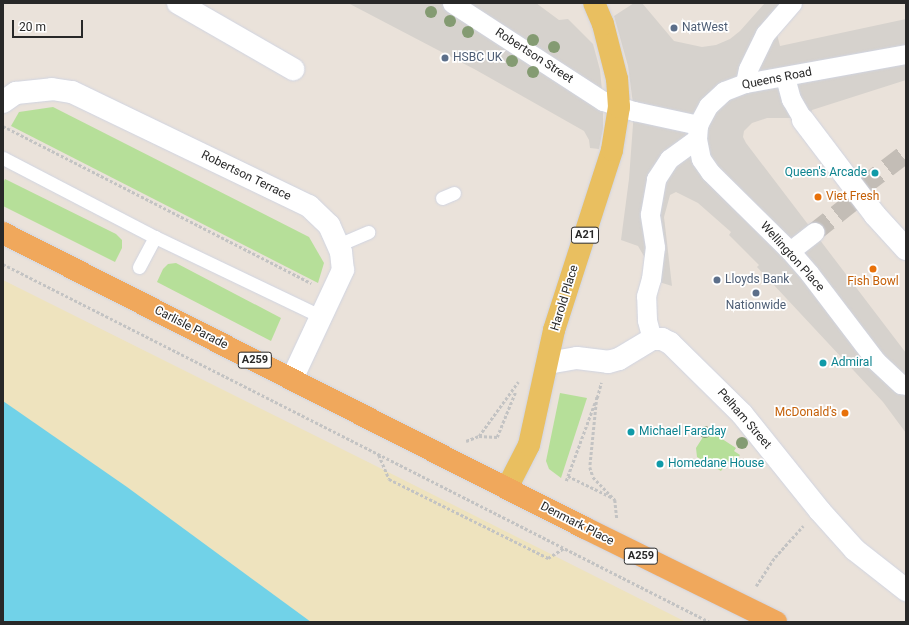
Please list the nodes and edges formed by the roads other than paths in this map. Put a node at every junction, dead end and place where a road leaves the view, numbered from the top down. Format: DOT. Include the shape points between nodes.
graph roads {
  1 [pos="178,3"];
  2 [pos="452,3"];
  3 [pos="594,3"];
  4 [pos="792,3"];
  5 [pos="906,54"];
  6 [pos="293,69"];
  7 [pos="785,77"];
  8 [pos="745,83"];
  9 [pos="3,102"];
  10 [pos="619,107"];
  11 [pos="803,120"];
  12 [pos="698,132"];
  13 [pos="3,158"];
  14 [pos="368,232"];
  15 [pos="814,232"];
  16 [pos="3,233"];
  17 [pos="155,237"];
  18 [pos="338,245"];
  19 [pos="906,249"];
  20 [pos="790,251"];
  21 [pos="139,267"];
  22 [pos="322,317"];
  23 [pos="652,339"];
  24 [pos="548,363"];
  25 [pos="292,379"];
  26 [pos="904,388"];
  27 [pos="507,488"];
  28 [pos="906,590"];
  29 [pos="776,622"];
  1 -- 6 [label="street"];
  2 -- 10 [label="street, Robertson Street" via="603,100"];
  3 -- 10 [label="main road, A21" via="603,24 617,79"];
  4 -- 8 [label="street" via="765,34 748,69"];
  5 -- 7 [label="street, Queens Road"];
  7 -- 8 [label="street, Queens Road"];
  7 -- 11 [label="street" via="791,99"];
  8 -- 12 [label="street, Queens Road" via="724,91 708,106"];
  9 -- 18 [label="street, Robertson Terrace" via="16,93 52,89 72,92 309,206 329,225"];
  10 -- 12 [label="street"];
  10 -- 24 [label="main road, Harold Place / A21" via="612,150 554,330"];
  11 -- 19 [label="street" via="875,215"];
  12 -- 20 [label="street, Wellington Place" via="701,159 710,172"];
  12 -- 23 [label="street" via="669,159 656,179 650,214 655,247 651,280 646,296 647,320"];
  13 -- 17 [label="lane"];
  14 -- 18 [label="lane"];
  15 -- 20 [label="street"];
  16 -- 25 [label="highway, Carlisle Parade / A259"];
  17 -- 21 [label="lane"];
  17 -- 22 [label="lane"];
  18 -- 22 [label="street, Robertson Terrace" via="343,270"];
  20 -- 26 [label="street, Wellington Place" via="876,361"];
  22 -- 25 [label="street, Robertson Terrace"];
  23 -- 24 [label="street" via="619,359 608,362 576,358"];
  23 -- 28 [label="street, Pelham Street" via="662,339 670,343 742,414 855,550"];
  24 -- 27 [label="main road, Harold Place / A21" via="529,445"];
  25 -- 27 [label="highway, Carlisle Parade / A259"];
  27 -- 29 [label="highway, Denmark Place / A259"];
}
